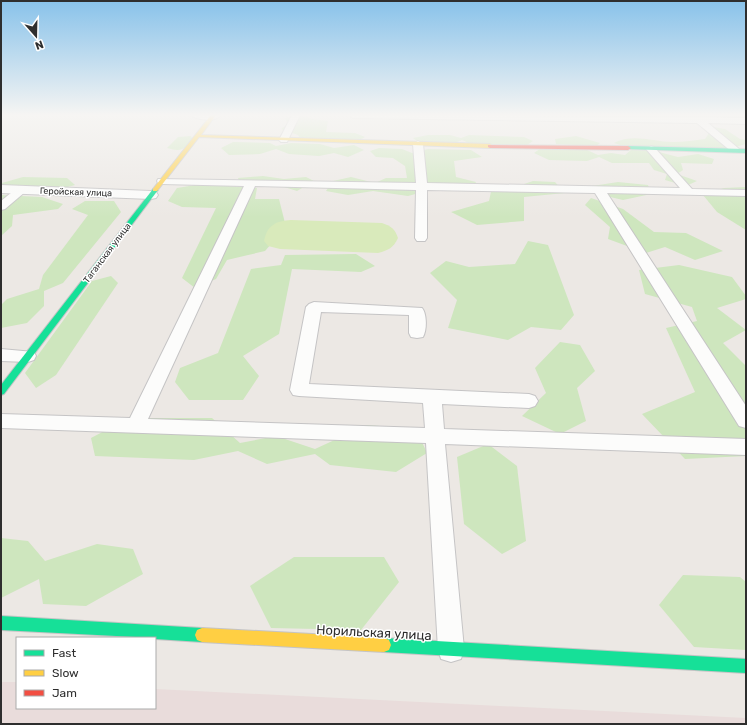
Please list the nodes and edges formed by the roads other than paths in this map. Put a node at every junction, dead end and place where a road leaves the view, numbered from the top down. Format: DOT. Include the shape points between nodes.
graph roads {
  1 [pos="188,149"];
  2 [pos="418,149"];
  3 [pos="643,149"];
  4 [pos="651,149"];
  5 [pos="735,150"];
  6 [pos="746,151"];
  7 [pos="162,181"];
  8 [pos="251,183"];
  9 [pos="422,187"];
  10 [pos="1,189"];
  11 [pos="21,190"];
  12 [pos="599,190"];
  13 [pos="688,192"];
  14 [pos="746,193"];
  15 [pos="151,195"];
  16 [pos="1,207"];
  17 [pos="421,238"];
  18 [pos="417,333"];
  19 [pos="1,355"];
  20 [pos="28,356"];
  21 [pos="1,392"];
  22 [pos="432,397"];
  23 [pos="529,401"];
  24 [pos="1,421"];
  25 [pos="746,421"];
  26 [pos="136,426"];
  27 [pos="434,436"];
  28 [pos="746,447"];
  29 [pos="1,623"];
  30 [pos="451,649"];
  31 [pos="746,666"];
  1 -- 7 [label="street, Таганская улица"];
  2 -- 9 [label="lane"];
  3 -- 4 [label="street"];
  4 -- 5 [label="street"];
  4 -- 13 [label="lane"];
  5 -- 6 [label="street"];
  7 -- 8 [label="lane"];
  7 -- 15 [label="street, Таганская улица"];
  8 -- 9 [label="lane"];
  8 -- 26 [label="lane"];
  9 -- 12 [label="lane"];
  9 -- 17 [label="lane"];
  10 -- 11 [label="street, Геройская улица"];
  11 -- 15 [label="street, Геройская улица"];
  11 -- 16 [label="lane"];
  12 -- 13 [label="lane"];
  12 -- 25 [label="lane"];
  13 -- 14 [label="lane"];
  15 -- 20 [label="street, Таганская улица"];
  18 -- 22 [label="lane" via="417,311 314,307 299,390"];
  19 -- 20 [label="lane"];
  20 -- 21 [label="street, Таганская улица"];
  22 -- 23 [label="lane"];
  22 -- 27 [label="lane"];
  24 -- 26 [label="lane"];
  26 -- 27 [label="lane"];
  27 -- 28 [label="lane"];
  27 -- 30 [label="lane"];
  29 -- 30 [label="street, Норильская улица"];
  30 -- 31 [label="street, Норильская улица"];
}
